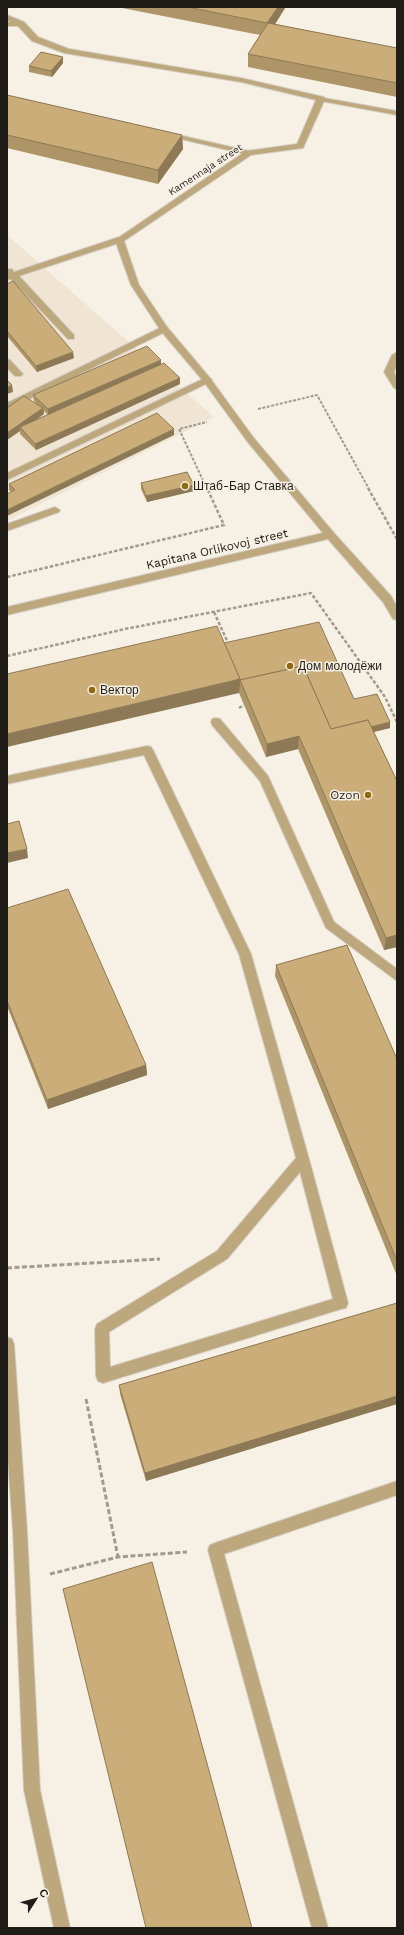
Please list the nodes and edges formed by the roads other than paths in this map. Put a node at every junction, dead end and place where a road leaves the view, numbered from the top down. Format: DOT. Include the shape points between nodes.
graph roads {
  1 [pos="7,17"];
  2 [pos="7,24"];
  3 [pos="21,24"];
  4 [pos="321,99"];
  5 [pos="397,113"];
  6 [pos="158,132"];
  7 [pos="249,153"];
  8 [pos="119,240"];
  9 [pos="9,274"];
  10 [pos="164,329"];
  11 [pos="71,337"];
  12 [pos="397,355"];
  13 [pos="7,362"];
  14 [pos="18,374"];
  15 [pos="207,380"];
  16 [pos="397,386"];
  17 [pos="7,407"];
  18 [pos="7,477"];
  19 [pos="55,510"];
  20 [pos="7,528"];
  21 [pos="330,535"];
  22 [pos="7,611"];
  23 [pos="397,616"];
  24 [pos="216,722"];
  25 [pos="7,780"];
  26 [pos="397,976"];
  27 [pos="303,1159"];
  28 [pos="7,1344"];
  29 [pos="397,1488"];
  30 [pos="62,1928"];
  31 [pos="320,1928"];
  1 -- 3 [label="street"];
  2 -- 3 [label="street"];
  3 -- 4 [label="street" via="35,39 67,51 241,80"];
  4 -- 5 [label="street"];
  4 -- 7 [label="street, Kamennaja street" via="300,146"];
  6 -- 7 [label="street"];
  7 -- 8 [label="street, Kamennaja street"];
  8 -- 9 [label="street, Kamennaja street"];
  8 -- 10 [label="street" via="135,285"];
  9 -- 11 [label="street"];
  10 -- 15 [label="street"];
  10 -- 17 [label="street"];
  12 -- 16 [label="street" via="389,372"];
  13 -- 14 [label="street"];
  15 -- 18 [label="street"];
  15 -- 21 [label="street" via="250,439"];
  19 -- 20 [label="street"];
  21 -- 22 [label="street, Kapitana Orlikovoj street"];
  21 -- 23 [label="street" via="387,599"];
  24 -- 26 [label="street" via="264,779 330,925"];
  25 -- 27 [label="street" via="147,750 245,954"];
  27 -- 27 [label="street" via="222,1255 102,1329 103,1376 341,1303"];
  28 -- 30 [label="street" via="23,1581 32,1790"];
  29 -- 31 [label="street" via="215,1550"];
}
